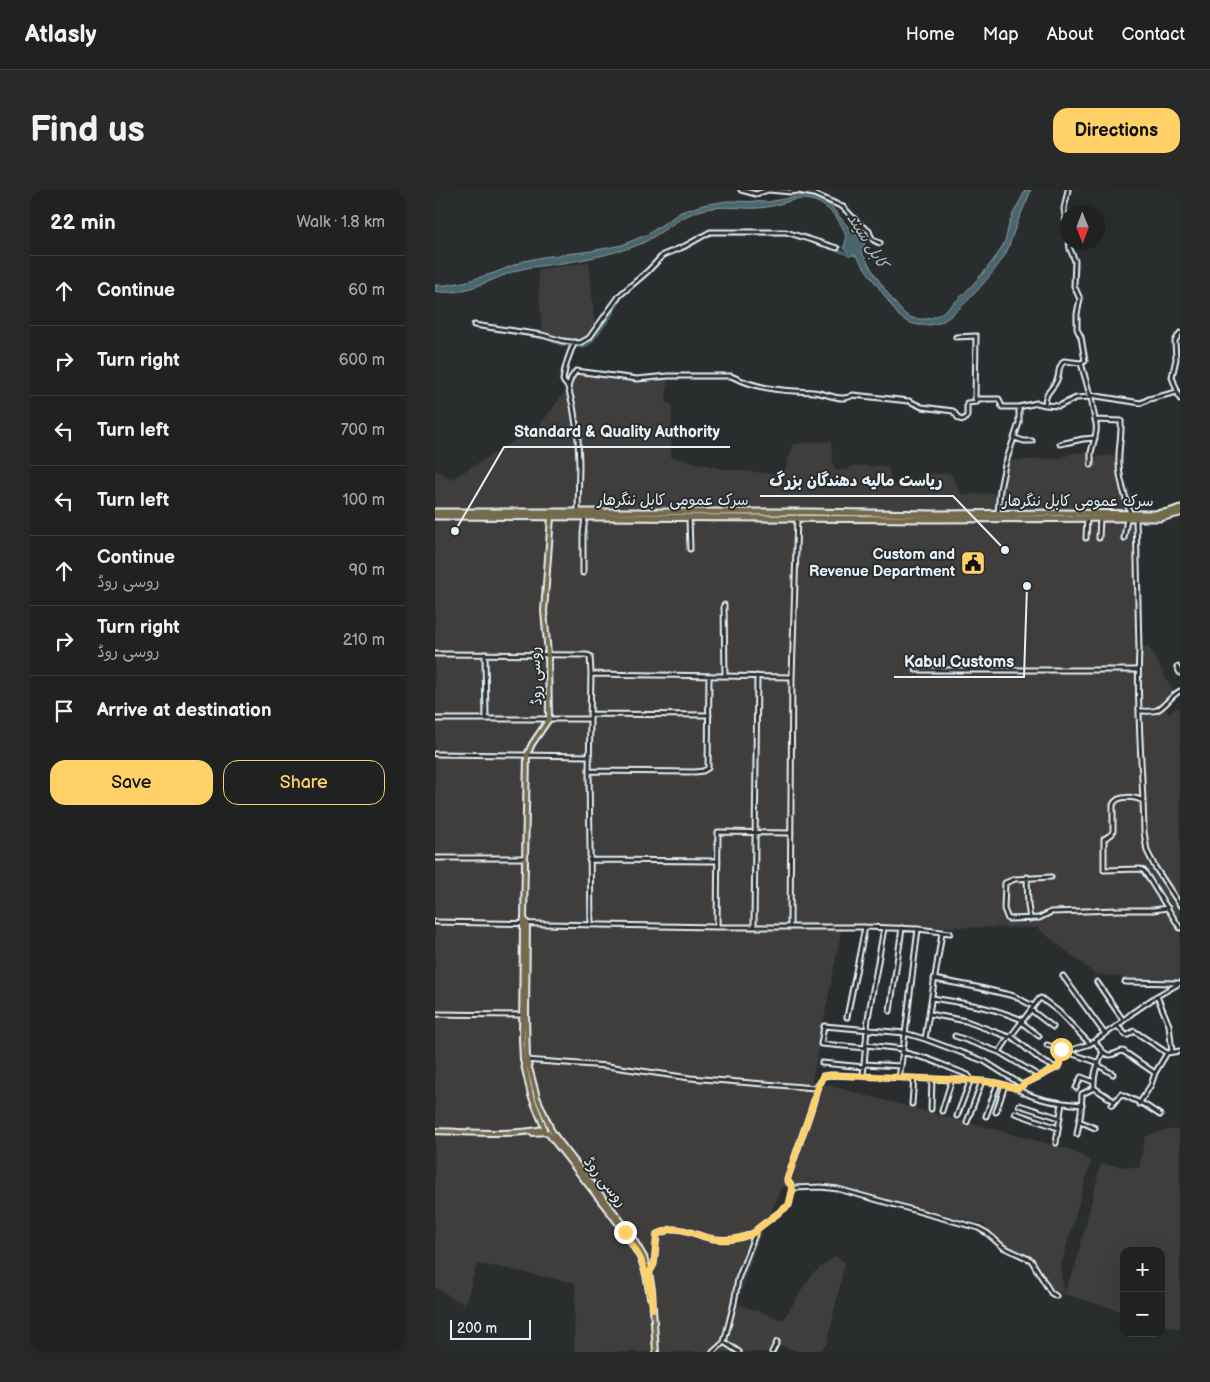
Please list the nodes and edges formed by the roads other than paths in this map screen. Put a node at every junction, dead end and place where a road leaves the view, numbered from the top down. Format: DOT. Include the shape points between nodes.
graph roads {
  1 [pos="741,190"];
  2 [pos="768,190"];
  3 [pos="1068,190"];
  4 [pos="799,191"];
  5 [pos="1065,205"];
  6 [pos="880,243"];
  7 [pos="837,248"];
  8 [pos="1070,250"];
  9 [pos="474,325"];
  10 [pos="1180,333"];
  11 [pos="956,337"];
  12 [pos="575,342"];
  13 [pos="1081,363"];
  14 [pos="567,386"];
  15 [pos="1177,392"];
  16 [pos="1091,396"];
  17 [pos="975,399"];
  18 [pos="1180,399"];
  19 [pos="1045,406"];
  20 [pos="1019,407"];
  21 [pos="1095,420"];
  22 [pos="1015,438"];
  23 [pos="1095,438"];
  24 [pos="1032,441"];
  25 [pos="1060,444"];
  26 [pos="1091,465"];
  27 [pos="1180,508"];
  28 [pos="435,512"];
  29 [pos="578,512"];
  30 [pos="998,513"];
  31 [pos="1180,513"];
  32 [pos="648,514"];
  33 [pos="797,515"];
  34 [pos="435,516"];
  35 [pos="1132,516"];
  36 [pos="551,517"];
  37 [pos="585,517"];
  38 [pos="689,517"];
  39 [pos="1087,518"];
  40 [pos="1100,518"];
  41 [pos="1086,538"];
  42 [pos="1099,538"];
  43 [pos="1124,538"];
  44 [pos="690,549"];
  45 [pos="583,573"];
  46 [pos="724,605"];
  47 [pos="435,654"];
  48 [pos="485,654"];
  49 [pos="548,654"];
  50 [pos="1177,667"];
  51 [pos="916,670"];
  52 [pos="1138,670"];
  53 [pos="1180,673"];
  54 [pos="591,674"];
  55 [pos="709,676"];
  56 [pos="725,676"];
  57 [pos="757,676"];
  58 [pos="792,677"];
  59 [pos="1180,691"];
  60 [pos="1139,712"];
  61 [pos="590,714"];
  62 [pos="709,715"];
  63 [pos="435,719"];
  64 [pos="486,719"];
  65 [pos="549,719"];
  66 [pos="590,719"];
  67 [pos="435,754"];
  68 [pos="527,755"];
  69 [pos="589,756"];
  70 [pos="589,771"];
  71 [pos="1143,801"];
  72 [pos="754,832"];
  73 [pos="791,833"];
  74 [pos="435,858"];
  75 [pos="525,858"];
  76 [pos="589,860"];
  77 [pos="717,861"];
  78 [pos="1027,877"];
  79 [pos="1051,877"];
  80 [pos="1180,905"];
  81 [pos="1167,908"];
  82 [pos="1030,918"];
  83 [pos="435,922"];
  84 [pos="525,924"];
  85 [pos="591,925"];
  86 [pos="754,926"];
  87 [pos="791,926"];
  88 [pos="717,927"];
  89 [pos="865,928"];
  90 [pos="884,928"];
  91 [pos="902,928"];
  92 [pos="1180,928"];
  93 [pos="918,929"];
  94 [pos="942,933"];
  95 [pos="950,933"];
  96 [pos="1063,976"];
  97 [pos="935,979"];
  98 [pos="1097,982"];
  99 [pos="1125,982"];
  100 [pos="1180,984"];
  101 [pos="1157,996"];
  102 [pos="932,998"];
  103 [pos="1032,1008"];
  104 [pos="890,1011"];
  105 [pos="435,1014"];
  106 [pos="930,1014"];
  107 [pos="522,1015"];
  108 [pos="847,1017"];
  109 [pos="1123,1020"];
  110 [pos="1021,1021"];
  111 [pos="1117,1026"];
  112 [pos="1053,1028"];
  113 [pos="867,1030"];
  114 [pos="905,1033"];
  115 [pos="1105,1034"];
  116 [pos="955,1036"];
  117 [pos="1010,1036"];
  118 [pos="1039,1036"];
  119 [pos="925,1039"];
  120 [pos="1095,1040"];
  121 [pos="1090,1044"];
  122 [pos="1047,1045"];
  123 [pos="866,1046"];
  124 [pos="903,1050"];
  125 [pos="1068,1051"];
  126 [pos="1180,1051"];
  127 [pos="999,1052"];
  128 [pos="1103,1052"];
  129 [pos="1172,1052"];
  130 [pos="1167,1053"];
  131 [pos="525,1060"];
  132 [pos="822,1063"];
  133 [pos="1099,1064"];
  134 [pos="864,1066"];
  135 [pos="901,1066"];
  136 [pos="1056,1068"];
  137 [pos="1155,1073"];
  138 [pos="1113,1074"];
  139 [pos="863,1076"];
  140 [pos="1039,1076"];
  141 [pos="899,1077"];
  142 [pos="914,1078"];
  143 [pos="932,1079"];
  144 [pos="952,1079"];
  145 [pos="969,1080"];
  146 [pos="982,1081"];
  147 [pos="1094,1082"];
  148 [pos="998,1083"];
  149 [pos="1005,1085"];
  150 [pos="1022,1085"];
  151 [pos="818,1086"];
  152 [pos="1076,1088"];
  153 [pos="1094,1088"];
  154 [pos="1018,1089"];
  155 [pos="1062,1103"];
  156 [pos="912,1104"];
  157 [pos="1139,1104"];
  158 [pos="1019,1105"];
  159 [pos="1082,1105"];
  160 [pos="931,1109"];
  161 [pos="942,1111"];
  162 [pos="996,1112"];
  163 [pos="1015,1113"];
  164 [pos="1160,1115"];
  165 [pos="957,1116"];
  166 [pos="986,1116"];
  167 [pos="1060,1118"];
  168 [pos="1079,1121"];
  169 [pos="967,1122"];
  170 [pos="550,1127"];
  171 [pos="1058,1128"];
  172 [pos="1095,1128"];
  173 [pos="545,1130"];
  174 [pos="435,1132"];
  175 [pos="1077,1134"];
  176 [pos="1056,1143"];
  177 [pos="793,1188"];
  178 [pos="756,1232"];
  179 [pos="649,1273"];
  180 [pos="1056,1296"];
  181 [pos="653,1309"];
  182 [pos="725,1342"];
  183 [pos="777,1342"];
  184 [pos="657,1352"];
  185 [pos="713,1352"];
  186 [pos="739,1352"];
  187 [pos="772,1352"];
  1 -- 2 [label="street" via="756,194"];
  2 -- 4 [label="street"];
  3 -- 5 [label="street"];
  4 -- 6 [label="street" via="843,207 869,231 874,242"];
  7 -- 12 [label="street" via="786,232 710,232 663,255 620,295 589,338"];
  8 -- 13 [label="street" via="1075,261 1074,286 1081,299 1077,314 1077,329 1085,361"];
  9 -- 12 [label="street"];
  10 -- 15 [label="street" via="1175,341 1176,359 1171,377"];
  11 -- 17 [label="street" via="976,336"];
  12 -- 14 [label="street" via="566,362 563,380"];
  13 -- 16 [label="street"];
  13 -- 19 [label="street" via="1064,361 1045,398"];
  14 -- 17 [label="street" via="576,371 637,379 731,376 768,388 818,392 843,398 853,395 909,401 922,407 953,411 959,419 965,420 967,403 977,402"];
  14 -- 29 [label="street" via="579,448"];
  15 -- 16 [label="street" via="1141,403"];
  15 -- 18 [label="street"];
  16 -- 19 [label="street" via="1076,398 1059,406"];
  16 -- 21 [label="street"];
  17 -- 20 [label="street" via="999,399 1003,407"];
  19 -- 20 [label="street" via="1037,403"];
  20 -- 22 [label="street"];
  21 -- 23 [label="street"];
  21 -- 35 [label="street" via="1121,421 1119,466"];
  22 -- 24 [label="street"];
  22 -- 30 [label="street" via="1005,465"];
  23 -- 25 [label="street"];
  23 -- 26 [label="street"];
  27 -- 35 [label="highway, سرک عمومی کابل ننگرهار"];
  28 -- 29 [label="highway, سرک عمومی کابل ننگرهار"];
  29 -- 32 [label="highway, سرک عمومی کابل ننگرهار"];
  30 -- 33 [label="highway, سرک عمومی کابل ننگرهار"];
  30 -- 35 [label="highway, سرک عمومی کابل ننگرهار"];
  31 -- 35 [label="highway, سرک عمومی کابل ننگرهار" via="1160,518"];
  32 -- 33 [label="highway, سرک عمومی کابل ننگرهار"];
  32 -- 37 [label="highway, سرک عمومی کابل ننگرهار"];
  32 -- 38 [label="highway, سرک عمومی کابل ننگرهار"];
  33 -- 38 [label="highway, سرک عمومی کابل ننگرهار"];
  33 -- 39 [label="highway, سرک عمومی کابل ننگرهار"];
  33 -- 58 [label="street"];
  34 -- 36 [label="highway, سرک عمومی کابل ننگرهار"];
  35 -- 40 [label="highway, سرک عمومی کابل ننگرهار"];
  35 -- 43 [label="street"];
  35 -- 52 [label="street"];
  36 -- 37 [label="highway, سرک عمومی کابل ننگرهار"];
  36 -- 49 [label="main road, روسی روڈ" via="544,611"];
  37 -- 45 [label="street"];
  38 -- 44 [label="street"];
  39 -- 40 [label="highway, سرک عمومی کابل ننگرهار"];
  39 -- 41 [label="street"];
  40 -- 42 [label="street"];
  46 -- 56 [label="street"];
  47 -- 48 [label="street"];
  48 -- 49 [label="street"];
  48 -- 64 [label="street"];
  49 -- 54 [label="street" via="590,656"];
  49 -- 65 [label="main road, روسی روڈ"];
  50 -- 53 [label="street"];
  51 -- 52 [label="street"];
  52 -- 60 [label="street"];
  54 -- 55 [label="street"];
  54 -- 61 [label="street"];
  55 -- 56 [label="street"];
  55 -- 62 [label="street"];
  56 -- 57 [label="street"];
  57 -- 58 [label="street"];
  57 -- 72 [label="street"];
  58 -- 73 [label="street"];
  59 -- 60 [label="street" via="1156,711"];
  60 -- 71 [label="street"];
  61 -- 62 [label="street"];
  61 -- 66 [label="street"];
  62 -- 70 [label="street" via="708,768 703,771"];
  63 -- 64 [label="street"];
  64 -- 65 [label="street"];
  65 -- 66 [label="street"];
  65 -- 68 [label="main road, روسی روڈ"];
  66 -- 69 [label="street"];
  67 -- 68 [label="street"];
  68 -- 69 [label="street"];
  68 -- 75 [label="main road, روسی روڈ"];
  69 -- 70 [label="street"];
  70 -- 76 [label="street"];
  71 -- 80 [label="street" via="1147,851"];
  71 -- 81 [label="street" via="1137,798 1114,801 1113,831 1104,839 1104,870 1144,871"];
  72 -- 73 [label="street"];
  72 -- 77 [label="street" via="718,832"];
  72 -- 86 [label="street"];
  73 -- 87 [label="street"];
  74 -- 75 [label="street"];
  75 -- 84 [label="main road, روسی روڈ"];
  76 -- 77 [label="street"];
  76 -- 85 [label="street"];
  77 -- 88 [label="street"];
  78 -- 79 [label="street"];
  78 -- 82 [label="street"];
  78 -- 82 [label="street" via="1005,883 1004,910 1008,919"];
  81 -- 82 [label="street" via="1051,912"];
  81 -- 92 [label="street"];
  83 -- 84 [label="street"];
  84 -- 85 [label="street"];
  84 -- 107 [label="main road, روسی روڈ"];
  84 -- 131 [label="main road, روسی روڈ"];
  85 -- 88 [label="street"];
  86 -- 87 [label="street"];
  86 -- 88 [label="street"];
  87 -- 89 [label="street"];
  89 -- 90 [label="street"];
  89 -- 108 [label="street"];
  90 -- 91 [label="street"];
  90 -- 113 [label="street"];
  91 -- 93 [label="street"];
  91 -- 104 [label="street"];
  93 -- 94 [label="street"];
  93 -- 114 [label="street"];
  94 -- 95 [label="street"];
  94 -- 97 [label="street"];
  96 -- 115 [label="street"];
  97 -- 102 [label="street"];
  97 -- 103 [label="street" via="1014,996"];
  98 -- 109 [label="street"];
  99 -- 100 [label="street"];
  100 -- 101 [label="street"];
  101 -- 109 [label="street"];
  101 -- 129 [label="street" via="1169,1025"];
  102 -- 106 [label="street"];
  102 -- 110 [label="street" via="975,1004"];
  103 -- 110 [label="street"];
  103 -- 112 [label="street"];
  103 -- 121 [label="street" via="1039,999 1043,999"];
  105 -- 107 [label="street"];
  106 -- 117 [label="street" via="966,1021"];
  106 -- 119 [label="street"];
  107 -- 131 [label="main road, روسی روڈ"];
  109 -- 111 [label="street"];
  110 -- 117 [label="street"];
  110 -- 118 [label="street"];
  111 -- 115 [label="street"];
  111 -- 130 [label="street" via="1126,1035 1134,1031"];
  113 -- 114 [label="street"];
  113 -- 123 [label="street"];
  113 -- 123 [label="street" via="824,1026 821,1043"];
  114 -- 119 [label="street"];
  114 -- 124 [label="street"];
  115 -- 120 [label="street"];
  116 -- 127 [label="street"];
  117 -- 127 [label="street"];
  117 -- 136 [label="street"];
  119 -- 150 [label="street" via="983,1061"];
  120 -- 121 [label="street"];
  120 -- 128 [label="street"];
  121 -- 125 [label="street"];
  122 -- 125 [label="street"];
  123 -- 124 [label="street"];
  123 -- 134 [label="street"];
  124 -- 135 [label="street"];
  124 -- 145 [label="street" via="968,1075"];
  125 -- 133 [label="street"];
  125 -- 136 [label="street"];
  126 -- 129 [label="street"];
  127 -- 140 [label="street"];
  128 -- 133 [label="street"];
  128 -- 137 [label="street" via="1110,1055 1123,1050"];
  129 -- 130 [label="street"];
  130 -- 137 [label="street"];
  131 -- 151 [label="street" via="607,1066 697,1079"];
  131 -- 170 [label="main road, روسی روڈ"];
  131 -- 173 [label="main road, روسی روڈ" via="531,1095"];
  132 -- 134 [label="street"];
  133 -- 138 [label="street"];
  133 -- 147 [label="street"];
  134 -- 135 [label="street"];
  134 -- 139 [label="street"];
  135 -- 141 [label="street"];
  136 -- 140 [label="street"];
  137 -- 157 [label="street"];
  139 -- 141 [label="street"];
  139 -- 151 [label="street" via="827,1075"];
  140 -- 150 [label="street"];
  141 -- 142 [label="street"];
  142 -- 143 [label="street"];
  142 -- 156 [label="street"];
  143 -- 144 [label="street"];
  143 -- 160 [label="street"];
  144 -- 145 [label="street"];
  144 -- 161 [label="street"];
  145 -- 146 [label="street"];
  145 -- 165 [label="street"];
  146 -- 148 [label="street"];
  146 -- 169 [label="street"];
  147 -- 152 [label="street" via="1081,1077"];
  147 -- 153 [label="street"];
  148 -- 149 [label="street"];
  148 -- 166 [label="street"];
  149 -- 154 [label="street"];
  149 -- 162 [label="street"];
  150 -- 154 [label="street"];
  151 -- 177 [label="street" via="787,1180"];
  153 -- 157 [label="street" via="1113,1103 1121,1094"];
  153 -- 159 [label="street" via="1082,1094"];
  154 -- 155 [label="street"];
  155 -- 159 [label="street"];
  155 -- 167 [label="street"];
  157 -- 164 [label="street"];
  158 -- 167 [label="street"];
  159 -- 168 [label="street"];
  163 -- 171 [label="street"];
  167 -- 171 [label="street"];
  168 -- 172 [label="street"];
  168 -- 175 [label="street"];
  170 -- 173 [label="main road" via="550,1130"];
  170 -- 179 [label="main road, روسی روڈ" via="628,1230 644,1257"];
  171 -- 176 [label="street"];
  173 -- 174 [label="main road"];
  173 -- 181 [label="main road, روسی روڈ" via="630,1240 641,1259"];
  177 -- 178 [label="street" via="789,1205"];
  177 -- 180 [label="street" via="838,1189 978,1228 1003,1247 1031,1260"];
  178 -- 179 [label="street" via="733,1239 711,1239 672,1229 657,1234 654,1264"];
  178 -- 182 [label="street" via="738,1279"];
  179 -- 181 [label="main road, روسی روڈ"];
  181 -- 184 [label="main road, روسی روڈ"];
  182 -- 185 [label="street"];
  182 -- 186 [label="street"];
  183 -- 187 [label="street"];
}
